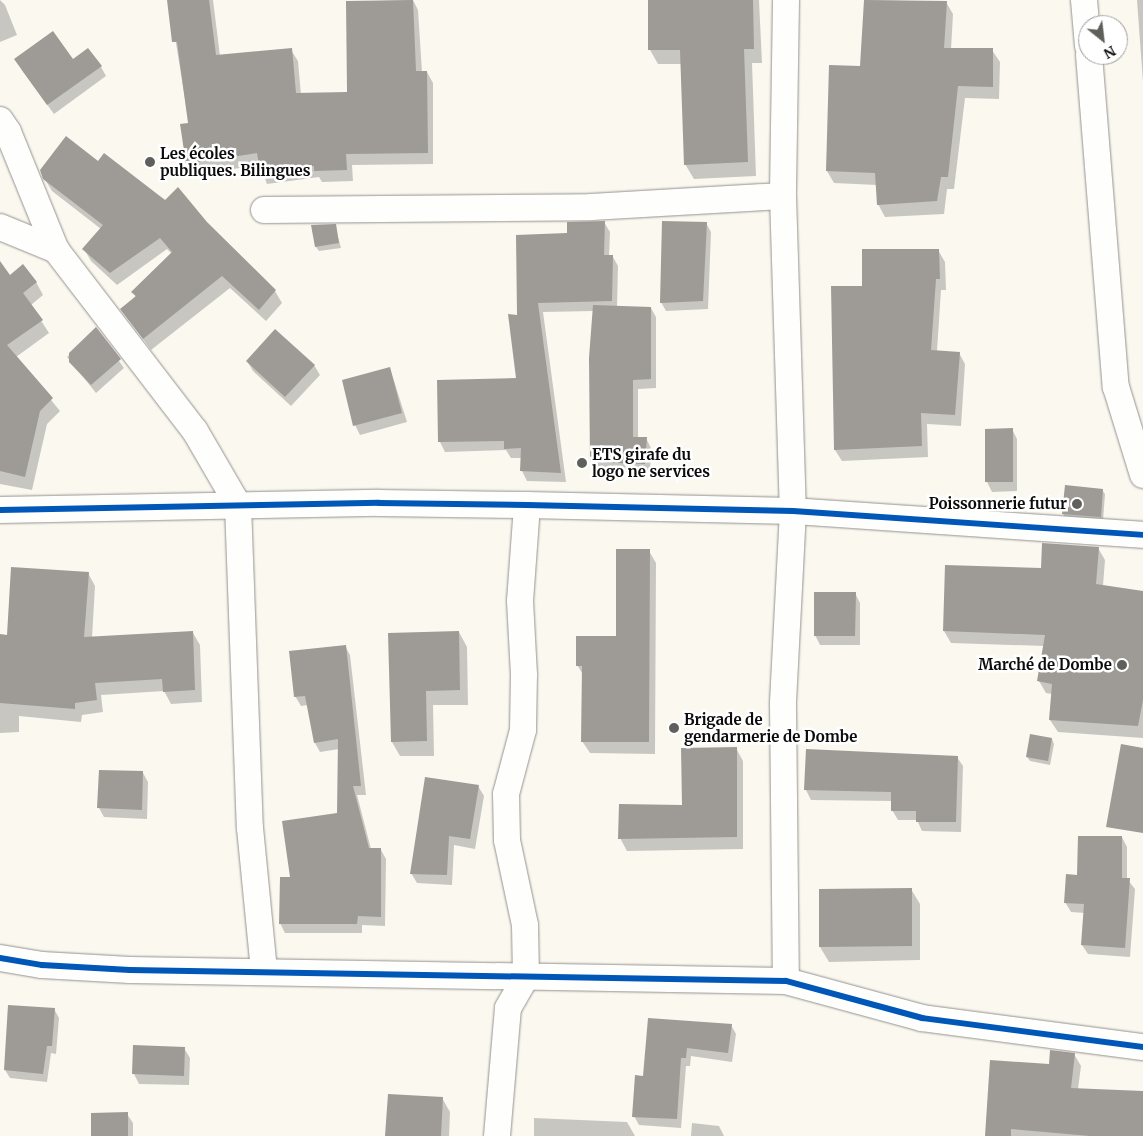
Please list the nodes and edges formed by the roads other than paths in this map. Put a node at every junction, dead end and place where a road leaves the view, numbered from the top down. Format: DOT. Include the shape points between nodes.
graph roads {
  1 [pos="786,0"];
  2 [pos="1084,0"];
  3 [pos="1085,15"];
  4 [pos="1090,65"];
  5 [pos="0,120"];
  6 [pos="783,196"];
  7 [pos="264,210"];
  8 [pos="0,227"];
  9 [pos="56,250"];
  10 [pos="1143,475"];
  11 [pos="238,505"];
  12 [pos="527,505"];
  13 [pos="0,510"];
  14 [pos="793,511"];
  15 [pos="1143,535"];
  16 [pos="0,958"];
  17 [pos="264,970"];
  18 [pos="526,977"];
  19 [pos="786,981"];
  20 [pos="1143,1047"];
  21 [pos="497,1136"];
  1 -- 6 [label="street"];
  2 -- 3 [label="street"];
  4 -- 10 [label="street" via="1116,386"];
  5 -- 9 [label="street" via="8,132"];
  6 -- 7 [label="street" via="591,206"];
  6 -- 14 [label="street"];
  8 -- 9 [label="street"];
  9 -- 11 [label="street" via="195,431"];
  11 -- 12 [label="street"];
  11 -- 13 [label="street"];
  11 -- 17 [label="street" via="250,828"];
  12 -- 14 [label="street"];
  12 -- 18 [label="street" via="520,601 523,730 506,794 507,840 525,925"];
  14 -- 15 [label="street"];
  14 -- 19 [label="street" via="783,705"];
  16 -- 17 [label="street" via="42,965 130,970"];
  17 -- 18 [label="street"];
  18 -- 19 [label="street" via="642,976"];
  18 -- 21 [label="street" via="508,1008"];
  19 -- 20 [label="street" via="922,1018"];
}
